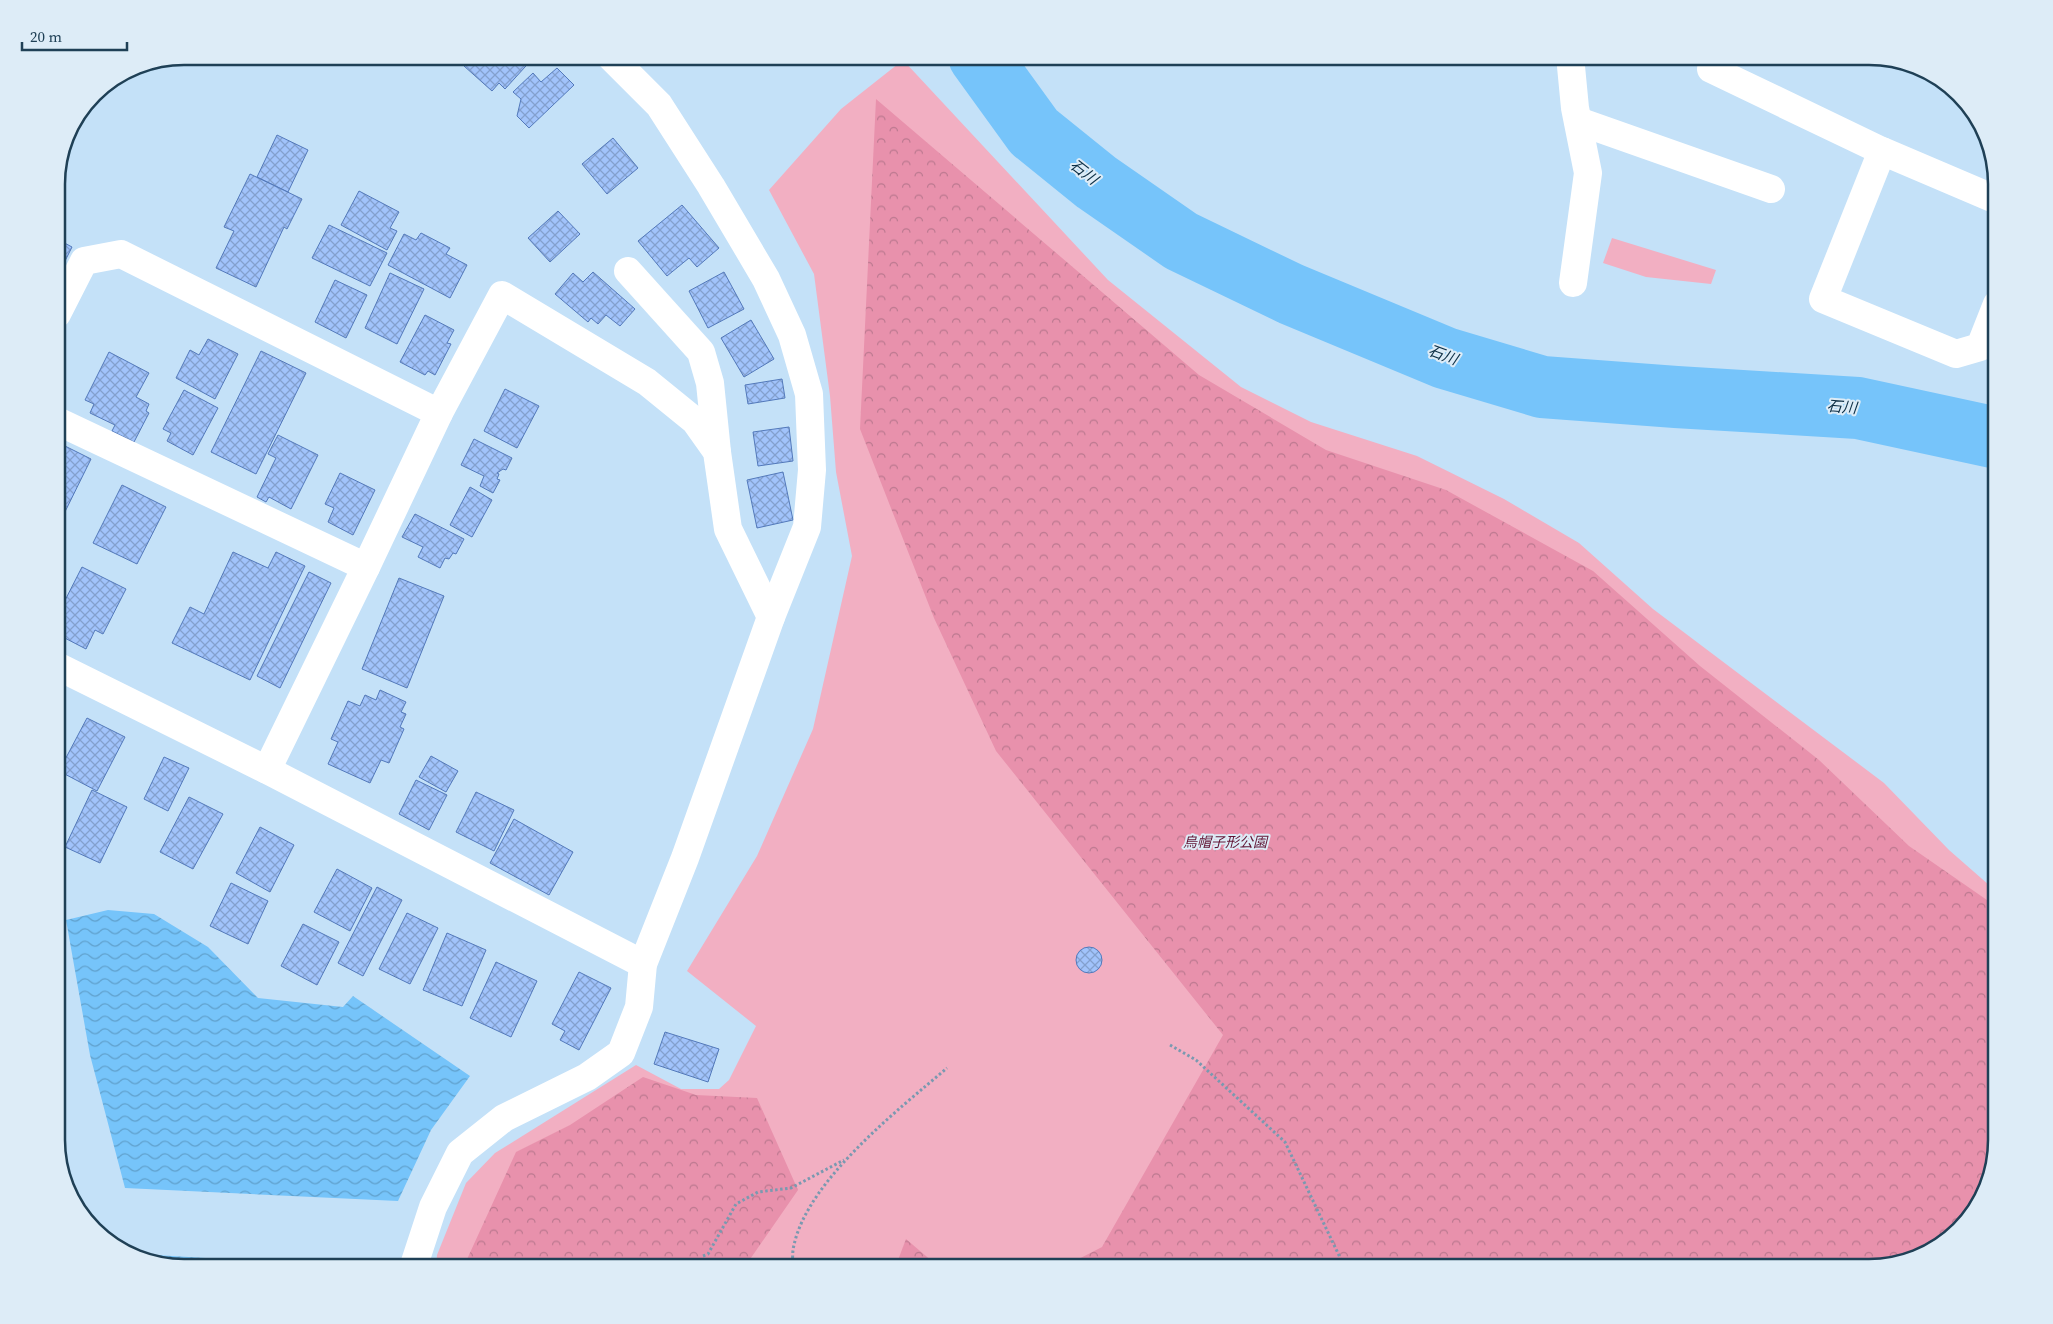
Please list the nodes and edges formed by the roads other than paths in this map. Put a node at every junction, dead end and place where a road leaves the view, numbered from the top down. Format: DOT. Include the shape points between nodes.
graph roads {
  1 [pos="619,65"];
  2 [pos="1571,65"];
  3 [pos="1711,69"];
  4 [pos="1578,121"];
  5 [pos="1882,151"];
  6 [pos="1771,188"];
  7 [pos="1988,196"];
  8 [pos="628,271"];
  9 [pos="1573,283"];
  10 [pos="65,297"];
  11 [pos="1988,327"];
  12 [pos="439,413"];
  13 [pos="65,425"];
  14 [pos="717,452"];
  15 [pos="366,568"];
  16 [pos="771,617"];
  17 [pos="65,670"];
  18 [pos="267,770"];
  19 [pos="643,964"];
  20 [pos="416,1259"];
  1 -- 16 [label="street" via="659,105 766,279 792,334 809,394 812,470 807,527"];
  2 -- 4 [label="street"];
  3 -- 5 [label="street"];
  4 -- 6 [label="street"];
  4 -- 9 [label="street" via="1588,173"];
  5 -- 7 [label="street"];
  5 -- 11 [label="street" via="1823,299 1956,354 1980,347"];
  8 -- 14 [label="street" via="701,352 710,383"];
  10 -- 12 [label="street" via="84,261 121,254"];
  12 -- 14 [label="street" via="502,295 647,382 695,421"];
  12 -- 15 [label="street"];
  13 -- 15 [label="street"];
  14 -- 16 [label="street" via="728,529"];
  15 -- 18 [label="street"];
  16 -- 19 [label="street" via="685,858"];
  17 -- 18 [label="street"];
  18 -- 19 [label="street"];
  19 -- 20 [label="street" via="638,1007 621,1053 587,1077 504,1118 460,1153 433,1208"];
}
